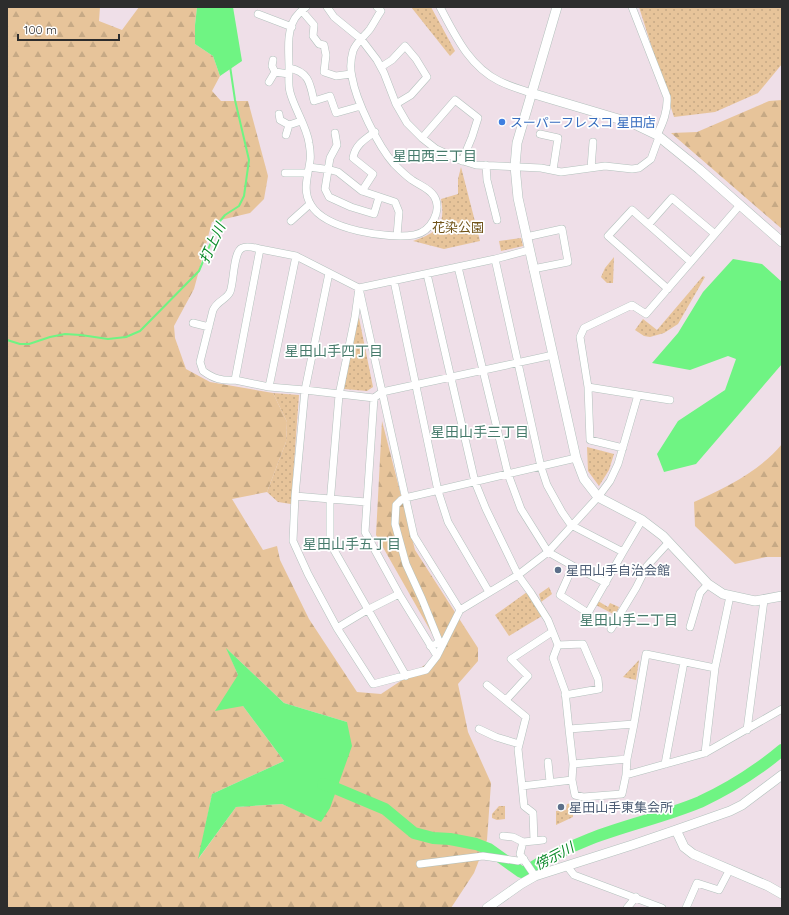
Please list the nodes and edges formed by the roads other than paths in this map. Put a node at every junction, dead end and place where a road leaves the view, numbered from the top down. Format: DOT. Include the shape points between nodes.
graph roads {
  1 [pos="377,7"];
  2 [pos="440,7"];
  3 [pos="557,7"];
  4 [pos="632,7"];
  5 [pos="330,8"];
  6 [pos="304,9"];
  7 [pos="258,14"];
  8 [pos="292,27"];
  9 [pos="361,39"];
  10 [pos="273,60"];
  11 [pos="381,67"];
  12 [pos="289,71"];
  13 [pos="275,72"];
  14 [pos="351,74"];
  15 [pos="269,82"];
  16 [pos="531,93"];
  17 [pos="396,104"];
  18 [pos="361,106"];
  19 [pos="279,114"];
  20 [pos="301,121"];
  21 [pos="288,125"];
  22 [pos="374,132"];
  23 [pos="335,133"];
  24 [pos="540,134"];
  25 [pos="286,135"];
  26 [pos="658,136"];
  27 [pos="422,138"];
  28 [pos="593,142"];
  29 [pos="462,161"];
  30 [pos="486,165"];
  31 [pos="515,166"];
  32 [pos="591,168"];
  33 [pos="308,170"];
  34 [pos="328,170"];
  35 [pos="553,170"];
  36 [pos="285,173"];
  37 [pos="362,191"];
  38 [pos="379,197"];
  39 [pos="310,204"];
  40 [pos="740,205"];
  41 [pos="497,220"];
  42 [pos="291,221"];
  43 [pos="648,224"];
  44 [pos="715,234"];
  45 [pos="397,236"];
  46 [pos="526,237"];
  47 [pos="782,242"];
  48 [pos="260,249"];
  49 [pos="529,250"];
  50 [pos="296,256"];
  51 [pos="495,259"];
  52 [pos="691,262"];
  53 [pos="458,267"];
  54 [pos="533,269"];
  55 [pos="329,273"];
  56 [pos="427,274"];
  57 [pos="394,281"];
  58 [pos="359,288"];
  59 [pos="668,289"];
  60 [pos="193,323"];
  61 [pos="209,327"];
  62 [pos="553,355"];
  63 [pos="518,362"];
  64 [pos="483,370"];
  65 [pos="452,377"];
  66 [pos="235,380"];
  67 [pos="416,385"];
  68 [pos="269,387"];
  69 [pos="588,387"];
  70 [pos="305,390"];
  71 [pos="382,392"];
  72 [pos="339,395"];
  73 [pos="638,395"];
  74 [pos="374,398"];
  75 [pos="670,400"];
  76 [pos="623,448"];
  77 [pos="576,458"];
  78 [pos="541,467"];
  79 [pos="508,474"];
  80 [pos="475,482"];
  81 [pos="438,491"];
  82 [pos="295,496"];
  83 [pos="598,497"];
  84 [pos="405,498"];
  85 [pos="331,499"];
  86 [pos="366,502"];
  87 [pos="642,520"];
  88 [pos="571,525"];
  89 [pos="669,542"];
  90 [pos="548,552"];
  91 [pos="623,552"];
  92 [pos="573,566"];
  93 [pos="518,575"];
  94 [pos="606,583"];
  95 [pos="708,584"];
  96 [pos="489,592"];
  97 [pos="399,594"];
  98 [pos="730,596"];
  99 [pos="782,596"];
  100 [pos="764,600"];
  101 [pos="368,610"];
  102 [pos="460,610"];
  103 [pos="690,627"];
  104 [pos="337,628"];
  105 [pos="611,629"];
  106 [pos="552,632"];
  107 [pos="558,644"];
  108 [pos="430,646"];
  109 [pos="437,656"];
  110 [pos="684,662"];
  111 [pos="716,668"];
  112 [pos="406,676"];
  113 [pos="488,685"];
  114 [pos="565,694"];
  115 [pos="506,700"];
  116 [pos="781,711"];
  117 [pos="634,724"];
  118 [pos="479,729"];
  119 [pos="569,729"];
  120 [pos="747,730"];
  121 [pos="519,744"];
  122 [pos="705,753"];
  123 [pos="627,759"];
  124 [pos="548,762"];
  125 [pos="572,764"];
  126 [pos="665,764"];
  127 [pos="626,775"];
  128 [pos="782,776"];
  129 [pos="572,780"];
  130 [pos="550,782"];
  131 [pos="522,786"];
  132 [pos="676,830"];
  133 [pos="503,836"];
  134 [pos="543,840"];
  135 [pos="534,841"];
  136 [pos="523,842"];
  137 [pos="525,861"];
  138 [pos="420,864"];
  139 [pos="567,866"];
  140 [pos="730,869"];
  141 [pos="534,873"];
  142 [pos="782,894"];
  143 [pos="636,897"];
  144 [pos="487,908"];
  145 [pos="627,908"];
  146 [pos="662,908"];
  147 [pos="686,908"];
  1 -- 9 [label="street" via="381,11"];
  2 -- 16 [label="street" via="462,47 482,70 498,81"];
  3 -- 16 [label="street"];
  4 -- 26 [label="street" via="667,97 665,116"];
  5 -- 9 [label="street" via="334,17"];
  6 -- 8 [label="street"];
  6 -- 14 [label="street" via="314,25 313,36 319,44 324,45 324,72 336,76"];
  7 -- 8 [label="street"];
  8 -- 12 [label="street" via="288,44"];
  9 -- 11 [label="street"];
  9 -- 14 [label="street" via="354,50"];
  10 -- 13 [label="street"];
  11 -- 17 [label="street"];
  11 -- 17 [label="street" via="405,46 428,76 411,95"];
  12 -- 13 [label="street"];
  12 -- 18 [label="street" via="298,70 304,74 310,84 314,101 330,96 336,113"];
  12 -- 20 [label="street" via="289,91"];
  13 -- 15 [label="street"];
  14 -- 18 [label="street"];
  16 -- 26 [label="street" via="632,123"];
  16 -- 31 [label="street" via="518,142"];
  17 -- 27 [label="street" via="408,123"];
  18 -- 22 [label="street"];
  19 -- 21 [label="street" via="280,120"];
  20 -- 21 [label="street"];
  20 -- 33 [label="street" via="309,141"];
  21 -- 25 [label="street"];
  22 -- 37 [label="street" via="363,140 354,153 353,158 373,174"];
  22 -- 45 [label="street" via="393,162 434,195 438,205 434,220 423,232"];
  23 -- 34 [label="street" via="337,144 330,158"];
  24 -- 35 [label="street" via="558,138"];
  26 -- 32 [label="street" via="651,160 639,168"];
  26 -- 40 [label="street"];
  27 -- 29 [label="street" via="436,149"];
  27 -- 29 [label="street" via="455,100 478,118"];
  28 -- 32 [label="street"];
  29 -- 30 [label="street"];
  30 -- 31 [label="street"];
  30 -- 41 [label="street"];
  31 -- 35 [label="street"];
  31 -- 46 [label="street"];
  32 -- 35 [label="street" via="561,172"];
  33 -- 34 [label="street"];
  33 -- 36 [label="street"];
  33 -- 39 [label="street" via="306,193"];
  34 -- 37 [label="street" via="338,172"];
  34 -- 38 [label="street" via="325,189 329,197 351,208 374,214"];
  37 -- 38 [label="street"];
  38 -- 45 [label="street" via="391,200 398,206"];
  39 -- 42 [label="street"];
  39 -- 45 [label="street" via="316,212 343,226 361,232"];
  40 -- 44 [label="street"];
  40 -- 47 [label="street"];
  43 -- 44 [label="street" via="672,198"];
  43 -- 52 [label="street"];
  43 -- 59 [label="street" via="632,210 608,236"];
  44 -- 52 [label="street"];
  46 -- 49 [label="street"];
  46 -- 54 [label="street" via="562,229 568,262"];
  48 -- 50 [label="street"];
  48 -- 61 [label="street" via="249,246 239,250 230,291 228,296 216,304"];
  48 -- 66 [label="street"];
  49 -- 51 [label="street"];
  49 -- 54 [label="street"];
  50 -- 55 [label="street"];
  50 -- 68 [label="street"];
  51 -- 53 [label="street"];
  51 -- 63 [label="street"];
  52 -- 59 [label="street"];
  53 -- 56 [label="street"];
  53 -- 64 [label="street"];
  54 -- 62 [label="street"];
  55 -- 58 [label="street"];
  55 -- 70 [label="street"];
  56 -- 57 [label="street"];
  56 -- 65 [label="street"];
  57 -- 58 [label="street"];
  57 -- 67 [label="street"];
  58 -- 71 [label="street"];
  58 -- 72 [label="street"];
  59 -- 69 [label="street" via="646,314 632,304 584,328 580,337"];
  60 -- 61 [label="street"];
  61 -- 66 [label="street" via="200,362 203,371 212,378 223,381"];
  62 -- 63 [label="street"];
  62 -- 77 [label="street"];
  63 -- 64 [label="street"];
  63 -- 78 [label="street"];
  64 -- 65 [label="street"];
  64 -- 79 [label="street"];
  65 -- 67 [label="street"];
  65 -- 80 [label="street"];
  66 -- 68 [label="street"];
  67 -- 71 [label="street"];
  67 -- 81 [label="street"];
  68 -- 70 [label="street"];
  69 -- 73 [label="street"];
  69 -- 76 [label="street" via="590,440"];
  70 -- 72 [label="street"];
  70 -- 82 [label="street"];
  71 -- 74 [label="street"];
  71 -- 84 [label="street"];
  72 -- 74 [label="street"];
  72 -- 85 [label="street"];
  73 -- 75 [label="street"];
  73 -- 76 [label="street"];
  74 -- 86 [label="street"];
  76 -- 83 [label="street" via="610,482"];
  77 -- 78 [label="street"];
  77 -- 83 [label="street" via="584,479"];
  78 -- 79 [label="street"];
  78 -- 88 [label="street" via="547,485"];
  79 -- 80 [label="street"];
  79 -- 90 [label="street" via="521,508"];
  80 -- 81 [label="street"];
  80 -- 93 [label="street"];
  81 -- 84 [label="street"];
  81 -- 96 [label="street" via="448,522"];
  82 -- 85 [label="street"];
  82 -- 104 [label="street" via="293,541"];
  83 -- 87 [label="street"];
  83 -- 88 [label="street"];
  84 -- 102 [label="street" via="414,536"];
  84 -- 108 [label="street" via="396,505 395,524 406,564 439,641"];
  85 -- 86 [label="street"];
  85 -- 101 [label="street" via="330,543"];
  86 -- 97 [label="street" via="365,532"];
  87 -- 89 [label="street"];
  87 -- 91 [label="street"];
  88 -- 90 [label="street"];
  88 -- 91 [label="street"];
  89 -- 95 [label="street"];
  89 -- 105 [label="street" via="647,566"];
  90 -- 92 [label="street"];
  90 -- 93 [label="street"];
  91 -- 94 [label="street"];
  92 -- 94 [label="street"];
  92 -- 94 [label="street" via="560,595 588,613"];
  93 -- 96 [label="street"];
  93 -- 106 [label="street" via="548,620"];
  95 -- 98 [label="street"];
  95 -- 103 [label="street" via="700,594 690,617"];
  96 -- 102 [label="street"];
  97 -- 101 [label="street"];
  97 -- 108 [label="street"];
  98 -- 100 [label="street" via="755,601"];
  98 -- 111 [label="street"];
  99 -- 100 [label="street"];
  100 -- 120 [label="street"];
  101 -- 104 [label="street"];
  101 -- 112 [label="street"];
  102 -- 109 [label="street"];
  104 -- 112 [label="street" via="373,684"];
  106 -- 107 [label="street"];
  106 -- 115 [label="street" via="512,659 528,676"];
  107 -- 114 [label="street" via="553,658"];
  107 -- 114 [label="street" via="583,644 598,679 599,689"];
  108 -- 109 [label="street"];
  109 -- 112 [label="street" via="426,670"];
  110 -- 111 [label="street"];
  110 -- 117 [label="street" via="646,654"];
  110 -- 126 [label="street"];
  111 -- 122 [label="street"];
  113 -- 115 [label="street"];
  114 -- 119 [label="street"];
  115 -- 121 [label="street" via="526,717"];
  116 -- 120 [label="street"];
  117 -- 119 [label="street"];
  117 -- 123 [label="street"];
  118 -- 121 [label="street"];
  119 -- 125 [label="street"];
  120 -- 122 [label="street"];
  121 -- 131 [label="street"];
  122 -- 126 [label="street"];
  123 -- 125 [label="street"];
  123 -- 127 [label="street"];
  124 -- 130 [label="street"];
  125 -- 129 [label="street"];
  126 -- 127 [label="street"];
  127 -- 129 [label="street" via="622,794 583,797 575,795"];
  128 -- 132 [label="street" via="742,805"];
  129 -- 130 [label="street"];
  130 -- 131 [label="street"];
  131 -- 135 [label="street" via="524,806 533,814"];
  132 -- 139 [label="street"];
  132 -- 140 [label="street" via="684,847 693,854"];
  133 -- 136 [label="street"];
  134 -- 135 [label="street"];
  135 -- 136 [label="street"];
  136 -- 137 [label="street" via="520,854"];
  137 -- 138 [label="street" via="483,856"];
  137 -- 141 [label="street"];
  139 -- 141 [label="street"];
  139 -- 143 [label="street" via="574,875"];
  140 -- 142 [label="street"];
  140 -- 147 [label="street" via="722,892 695,883"];
  141 -- 144 [label="street"];
  143 -- 145 [label="street"];
  143 -- 146 [label="street"];
}
